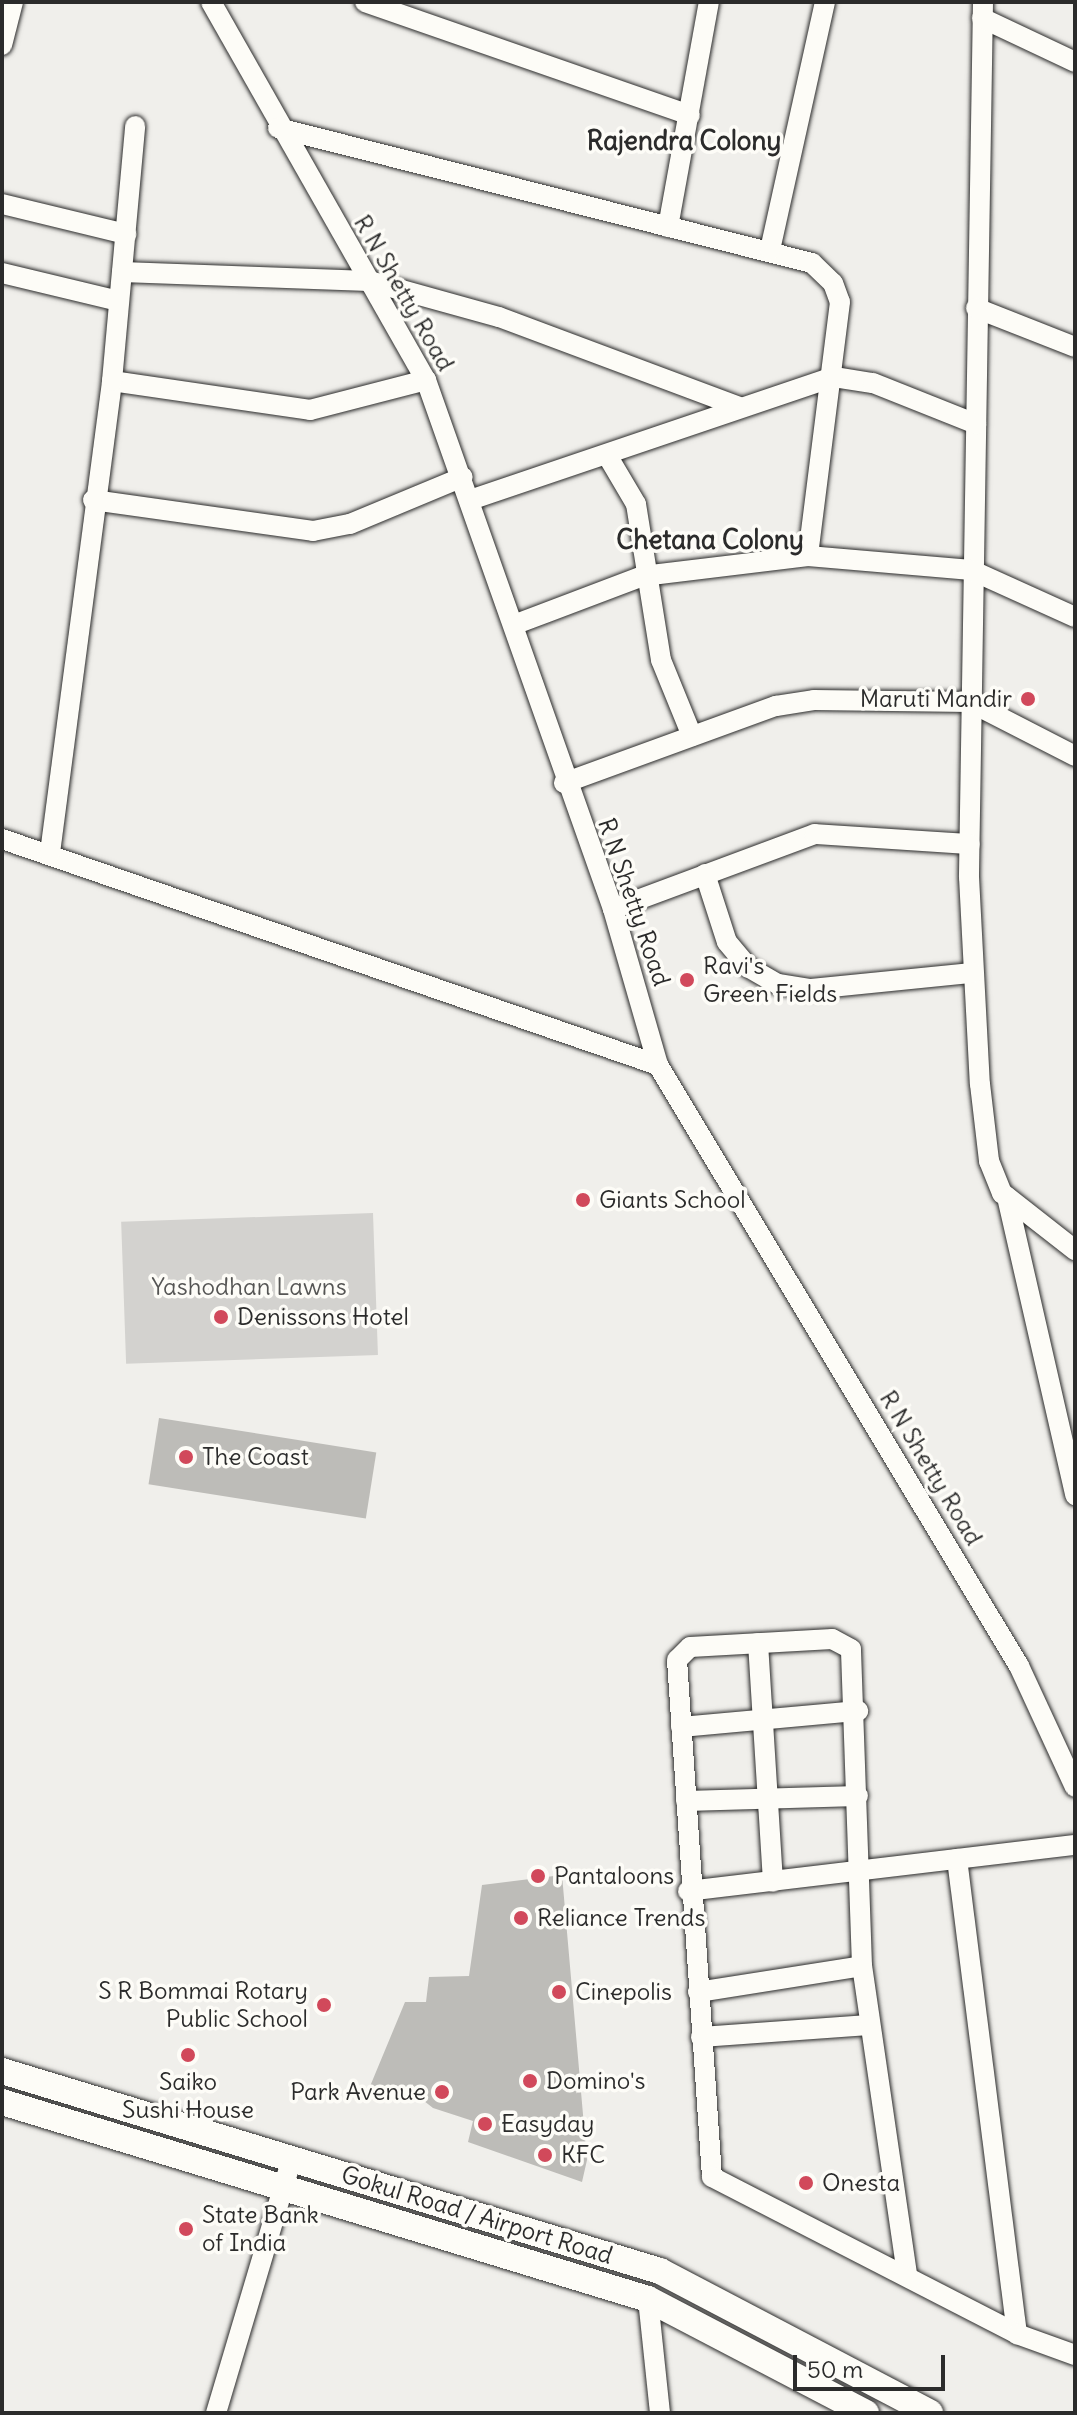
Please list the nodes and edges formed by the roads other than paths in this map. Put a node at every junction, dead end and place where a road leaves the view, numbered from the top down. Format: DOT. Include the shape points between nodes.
graph roads {
  1 [pos="13,2"];
  2 [pos="211,2"];
  3 [pos="365,2"];
  4 [pos="709,2"];
  5 [pos="825,2"];
  6 [pos="982,10"];
  7 [pos="2,45"];
  8 [pos="1075,62"];
  9 [pos="690,115"];
  10 [pos="135,126"];
  11 [pos="278,128"];
  12 [pos="2,204"];
  13 [pos="668,227"];
  14 [pos="126,234"];
  15 [pos="770,250"];
  16 [pos="122,272"];
  17 [pos="2,273"];
  18 [pos="369,281"];
  19 [pos="119,301"];
  20 [pos="976,308"];
  21 [pos="1075,347"];
  22 [pos="834,377"];
  23 [pos="426,380"];
  24 [pos="112,381"];
  25 [pos="740,407"];
  26 [pos="976,424"];
  27 [pos="607,455"];
  28 [pos="463,477"];
  29 [pos="473,499"];
  30 [pos="93,500"];
  31 [pos="808,556"];
  32 [pos="971,570"];
  33 [pos="643,576"];
  34 [pos="1075,617"];
  35 [pos="516,624"];
  36 [pos="970,702"];
  37 [pos="692,736"];
  38 [pos="1075,756"];
  39 [pos="564,783"];
  40 [pos="2,839"];
  41 [pos="970,844"];
  42 [pos="50,853"];
  43 [pos="705,874"];
  44 [pos="613,909"];
  45 [pos="972,973"];
  46 [pos="658,1065"];
  47 [pos="1007,1197"];
  48 [pos="1075,1250"];
  49 [pos="1075,1495"];
  50 [pos="758,1643"];
  51 [pos="858,1711"];
  52 [pos="762,1720"];
  53 [pos="681,1727"];
  54 [pos="1075,1787"];
  55 [pos="858,1796"];
  56 [pos="767,1798"];
  57 [pos="686,1801"];
  58 [pos="1075,1845"];
  59 [pos="957,1859"];
  60 [pos="862,1873"];
  61 [pos="773,1882"];
  62 [pos="688,1891"];
  63 [pos="862,1966"];
  64 [pos="698,1992"];
  65 [pos="869,2025"];
  66 [pos="701,2037"];
  67 [pos="2,2071"];
  68 [pos="2,2102"];
  69 [pos="292,2158"];
  70 [pos="280,2187"];
  71 [pos="907,2274"];
  72 [pos="648,2299"];
  73 [pos="1017,2334"];
  74 [pos="1075,2355"];
  75 [pos="216,2413"];
  76 [pos="660,2413"];
  77 [pos="866,2413"];
  78 [pos="930,2413"];
  1 -- 7 [label="street"];
  2 -- 11 [label="street, R N Shetty Road"];
  3 -- 9 [label="street"];
  4 -- 9 [label="street"];
  5 -- 15 [label="street"];
  6 -- 8 [label="street"];
  6 -- 20 [label="street"];
  9 -- 13 [label="street"];
  10 -- 14 [label="street"];
  11 -- 13 [label="street"];
  11 -- 18 [label="street, R N Shetty Road"];
  12 -- 14 [label="street"];
  13 -- 15 [label="street"];
  14 -- 16 [label="street"];
  15 -- 22 [label="street" via="812,263 833,283 840,302"];
  16 -- 18 [label="street"];
  16 -- 19 [label="street"];
  17 -- 19 [label="street"];
  18 -- 23 [label="street, R N Shetty Road"];
  18 -- 25 [label="street" via="499,317"];
  19 -- 24 [label="street"];
  20 -- 21 [label="street"];
  20 -- 26 [label="street"];
  22 -- 25 [label="street"];
  22 -- 26 [label="street" via="873,383"];
  22 -- 31 [label="street"];
  23 -- 24 [label="street" via="310,410"];
  23 -- 28 [label="street, R N Shetty Road"];
  24 -- 30 [label="street"];
  25 -- 27 [label="street"];
  26 -- 32 [label="street"];
  27 -- 29 [label="street"];
  27 -- 33 [label="street" via="636,504"];
  28 -- 29 [label="street, R N Shetty Road"];
  28 -- 30 [label="street" via="350,524 313,531"];
  29 -- 35 [label="street, R N Shetty Road"];
  30 -- 42 [label="street"];
  31 -- 32 [label="street"];
  31 -- 33 [label="street"];
  32 -- 34 [label="street"];
  32 -- 36 [label="street"];
  33 -- 35 [label="street"];
  33 -- 37 [label="street" via="661,660"];
  35 -- 39 [label="street, R N Shetty Road"];
  36 -- 37 [label="street" via="814,700"];
  36 -- 38 [label="street"];
  36 -- 41 [label="street"];
  37 -- 39 [label="street"];
  39 -- 44 [label="street, R N Shetty Road"];
  40 -- 42 [label="street"];
  41 -- 43 [label="street" via="815,834"];
  41 -- 45 [label="street"];
  42 -- 46 [label="street"];
  43 -- 44 [label="street"];
  43 -- 45 [label="street" via="727,942 748,967 778,984 811,989"];
  44 -- 46 [label="street, R N Shetty Road"];
  45 -- 47 [label="street" via="989,1161"];
  46 -- 54 [label="street, R N Shetty Road" via="1019,1666"];
  47 -- 48 [label="street"];
  47 -- 49 [label="street"];
  50 -- 51 [label="street" via="844,1641 853,1659"];
  50 -- 52 [label="street"];
  50 -- 53 [label="street" via="680,1651"];
  51 -- 52 [label="street"];
  51 -- 55 [label="street"];
  52 -- 53 [label="street"];
  52 -- 56 [label="street"];
  53 -- 57 [label="street"];
  55 -- 56 [label="street"];
  55 -- 60 [label="street"];
  56 -- 57 [label="street"];
  56 -- 61 [label="street"];
  57 -- 62 [label="street"];
  58 -- 59 [label="street"];
  59 -- 60 [label="street"];
  59 -- 73 [label="street"];
  60 -- 61 [label="street"];
  60 -- 63 [label="street"];
  61 -- 62 [label="street"];
  62 -- 64 [label="street"];
  63 -- 64 [label="street"];
  63 -- 65 [label="street"];
  64 -- 66 [label="street"];
  65 -- 66 [label="street"];
  65 -- 71 [label="street"];
  66 -- 71 [label="street" via="712,2177 732,2194"];
  67 -- 69 [label="main road, Gokul Road / Airport Road"];
  68 -- 70 [label="main road, Gokul Road / Airport Road"];
  69 -- 70 [label="street"];
  69 -- 78 [label="main road, Gokul Road / Airport Road" via="660,2271"];
  70 -- 72 [label="main road, Gokul Road / Airport Road"];
  70 -- 75 [label="street"];
  71 -- 73 [label="street"];
  72 -- 76 [label="street"];
  72 -- 77 [label="main road, Gokul Road / Airport Road"];
  73 -- 74 [label="street"];
}
